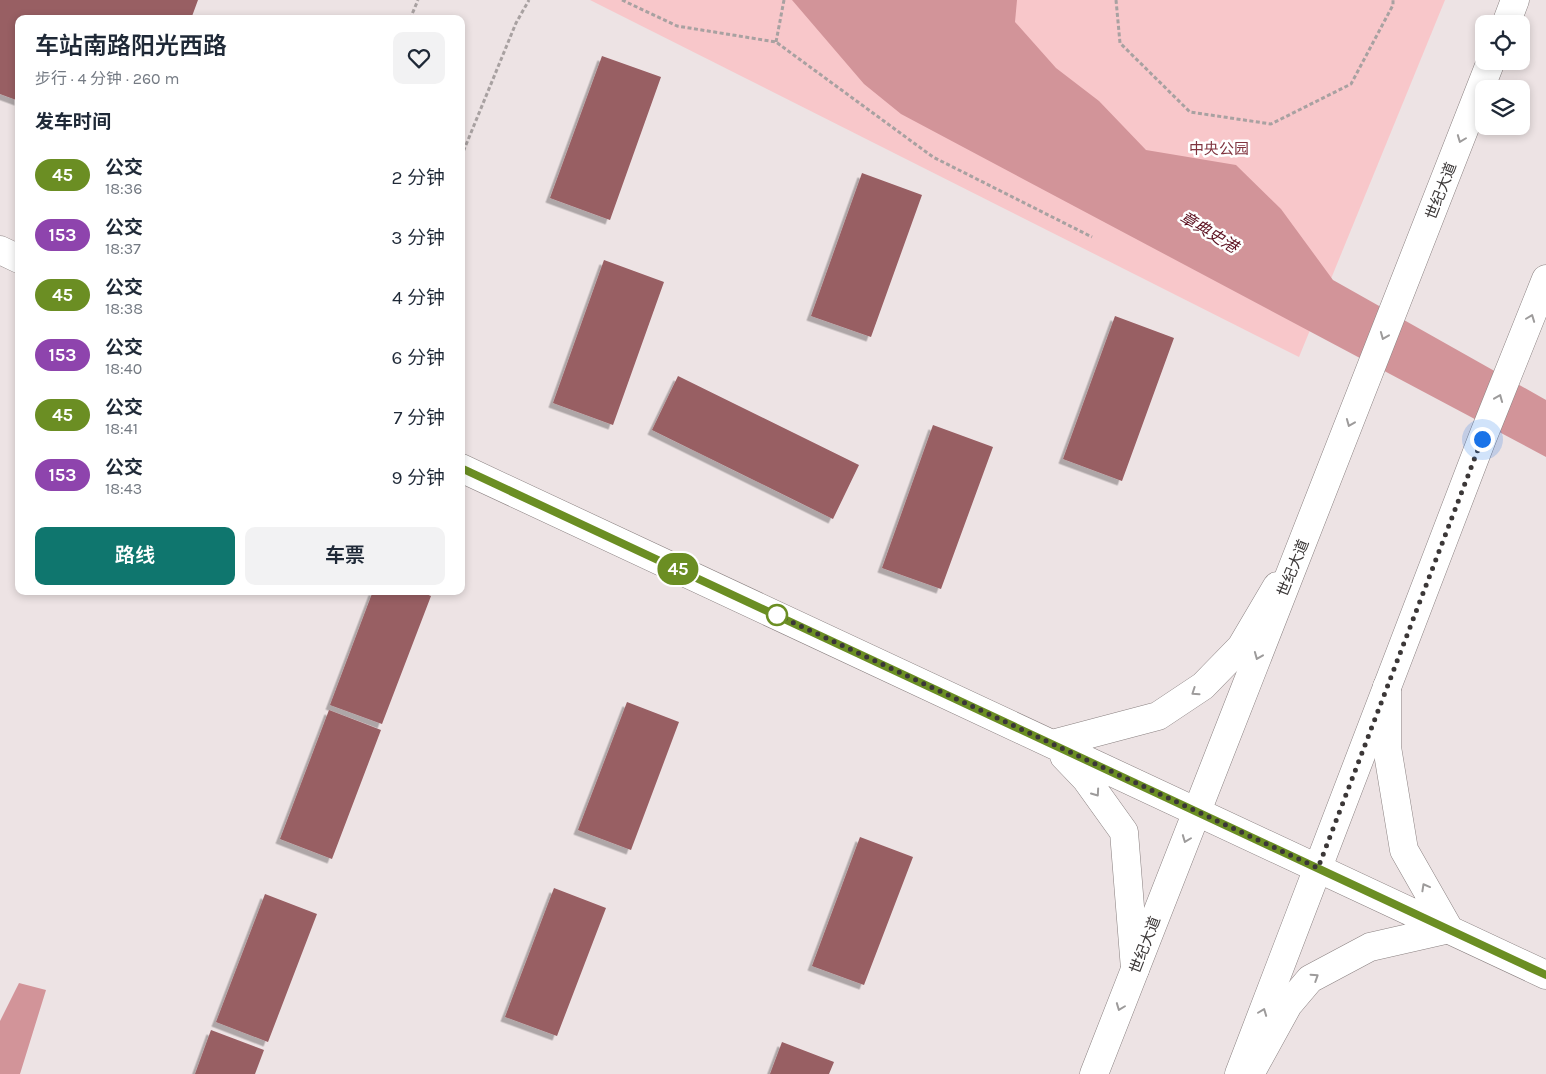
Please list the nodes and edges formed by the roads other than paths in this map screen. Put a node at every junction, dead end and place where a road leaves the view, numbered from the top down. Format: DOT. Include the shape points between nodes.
graph roads {
  1 [pos="1515,0"];
  2 [pos="1509,15"];
  3 [pos="1488,70"];
  4 [pos="0,250"];
  5 [pos="15,257"];
  6 [pos="1546,279"];
  7 [pos="465,470"];
  8 [pos="1304,540"];
  9 [pos="1387,686"];
  10 [pos="1052,744"];
  11 [pos="1197,811"];
  12 [pos="1318,868"];
  13 [pos="1449,929"];
  14 [pos="1135,969"];
  15 [pos="1546,975"];
  16 [pos="1094,1074"];
  17 [pos="1239,1074"];
  18 [pos="1250,1074"];
  1 -- 2 [label="street"];
  3 -- 8 [label="street, 世纪大道, one-way"];
  4 -- 5 [label="street"];
  9 -- 6 [label="street, one-way"];
  7 -- 10 [label="street"];
  8 -- 10 [label="street, one-way" via="1241,646 1203,686 1158,716"];
  8 -- 11 [label="street, 世纪大道, one-way"];
  9 -- 12 [label="street"];
  13 -- 9 [label="street, one-way" via="1404,850 1387,747"];
  10 -- 11 [label="street"];
  10 -- 14 [label="street, one-way" via="1086,778 1124,832"];
  11 -- 12 [label="street"];
  11 -- 14 [label="street, 世纪大道, one-way"];
  12 -- 13 [label="street"];
  17 -- 12 [label="street, one-way"];
  13 -- 15 [label="street"];
  18 -- 13 [label="street, one-way" via="1288,1005 1310,979 1370,947"];
  14 -- 16 [label="street, 世纪大道, one-way"];
}
